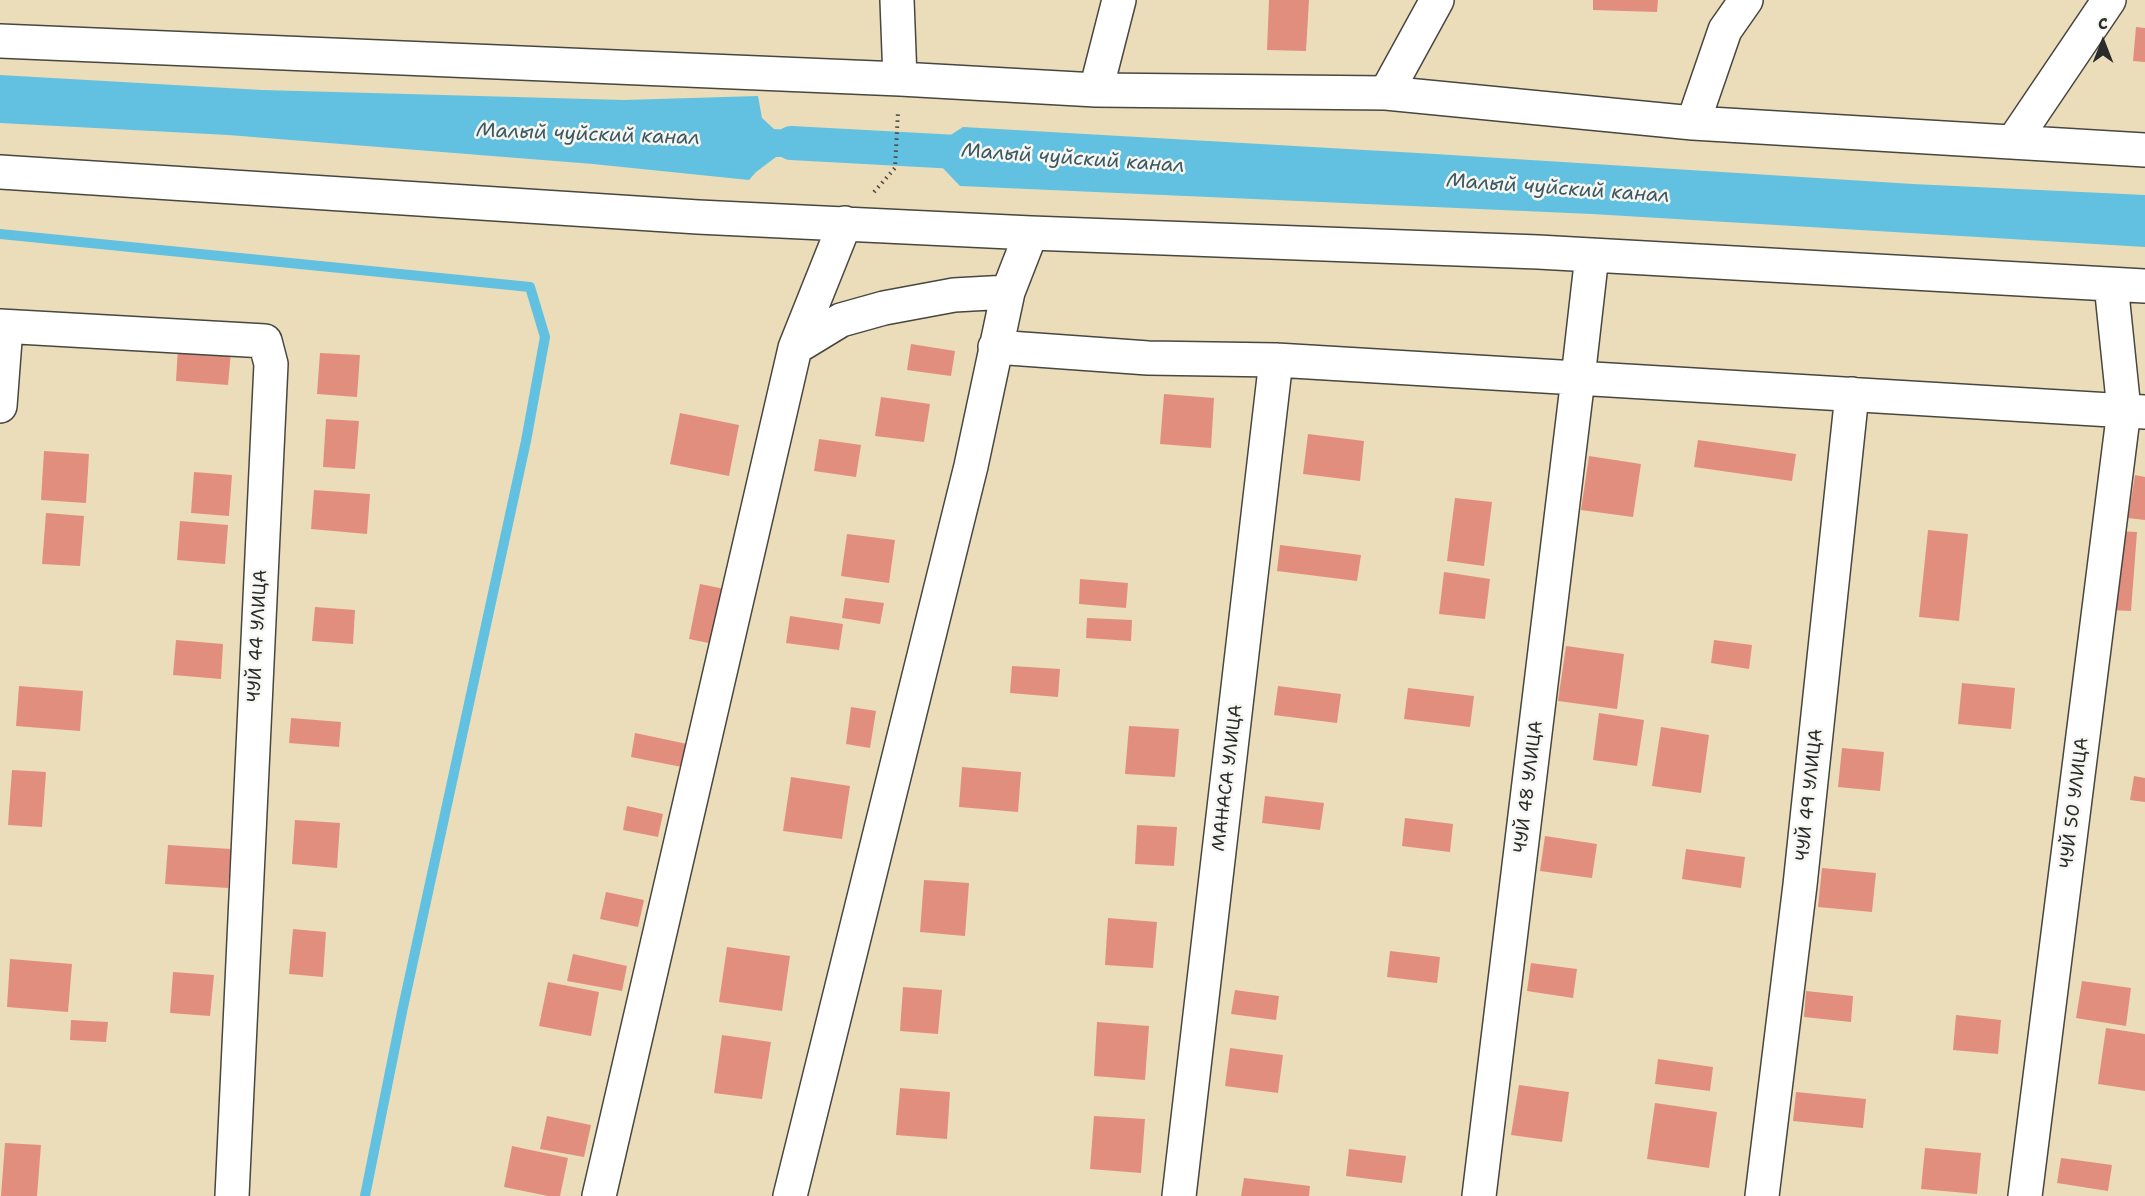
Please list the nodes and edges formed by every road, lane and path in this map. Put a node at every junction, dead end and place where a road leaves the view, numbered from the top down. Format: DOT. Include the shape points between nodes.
graph roads {
  1 [pos="897,0"];
  2 [pos="1119,0"];
  3 [pos="1437,0"];
  4 [pos="1746,0"];
  5 [pos="2109,0"];
  6 [pos="0,41"];
  7 [pos="900,79"];
  8 [pos="1096,90"];
  9 [pos="1386,93"];
  10 [pos="1694,123"];
  11 [pos="897,126"];
  12 [pos="2013,142"];
  13 [pos="2145,150"];
  14 [pos="896,168"];
  15 [pos="0,172"];
  16 [pos="845,223"];
  17 [pos="1031,233"];
  18 [pos="1592,255"];
  19 [pos="2111,284"];
  20 [pos="2145,286"];
  21 [pos="1008,292"];
  22 [pos="3,327"];
  23 [pos="995,347"];
  24 [pos="795,348"];
  25 [pos="1276,360"];
  26 [pos="1578,378"];
  27 [pos="1852,394"];
  28 [pos="0,406"];
  29 [pos="2135,411"];
  30 [pos="232,1196"];
  31 [pos="599,1196"];
  32 [pos="790,1196"];
  33 [pos="1179,1196"];
  34 [pos="1479,1196"];
  35 [pos="1762,1196"];
  36 [pos="2025,1196"];
  1 -- 7 [label="street"];
  2 -- 8 [label="street"];
  3 -- 9 [label="street"];
  4 -- 10 [label="street" via="1725,30"];
  5 -- 12 [label="street"];
  6 -- 7 [label="street"];
  7 -- 8 [label="street"];
  8 -- 9 [label="street"];
  9 -- 10 [label="street"];
  10 -- 12 [label="street"];
  11 -- 14 [label="path"];
  12 -- 13 [label="street"];
  15 -- 16 [label="street"];
  16 -- 17 [label="street"];
  16 -- 24 [label="street"];
  17 -- 18 [label="street"];
  17 -- 21 [label="street"];
  18 -- 19 [label="street"];
  18 -- 26 [label="street, ЧУЙ 48 УЛИЦА"];
  19 -- 20 [label="street"];
  19 -- 29 [label="street, ЧУЙ 50 УЛИЦА"];
  21 -- 23 [label="street"];
  21 -- 24 [label="street" via="954,295 884,308 841,320"];
  22 -- 28 [label="street"];
  22 -- 30 [label="street, ЧУЙ 44 УЛИЦА" via="265,341 271,364"];
  23 -- 25 [label="street" via="1148,358"];
  23 -- 32 [label="street" via="971,466"];
  24 -- 31 [label="street"];
  25 -- 26 [label="street"];
  25 -- 33 [label="street, МАНАСА УЛИЦА"];
  26 -- 27 [label="street"];
  26 -- 34 [label="street, ЧУЙ 48 УЛИЦА"];
  27 -- 29 [label="street"];
  27 -- 35 [label="street, ЧУЙ 49 УЛИЦА" via="1800,885"];
  29 -- 36 [label="street, ЧУЙ 50 УЛИЦА"];
}
